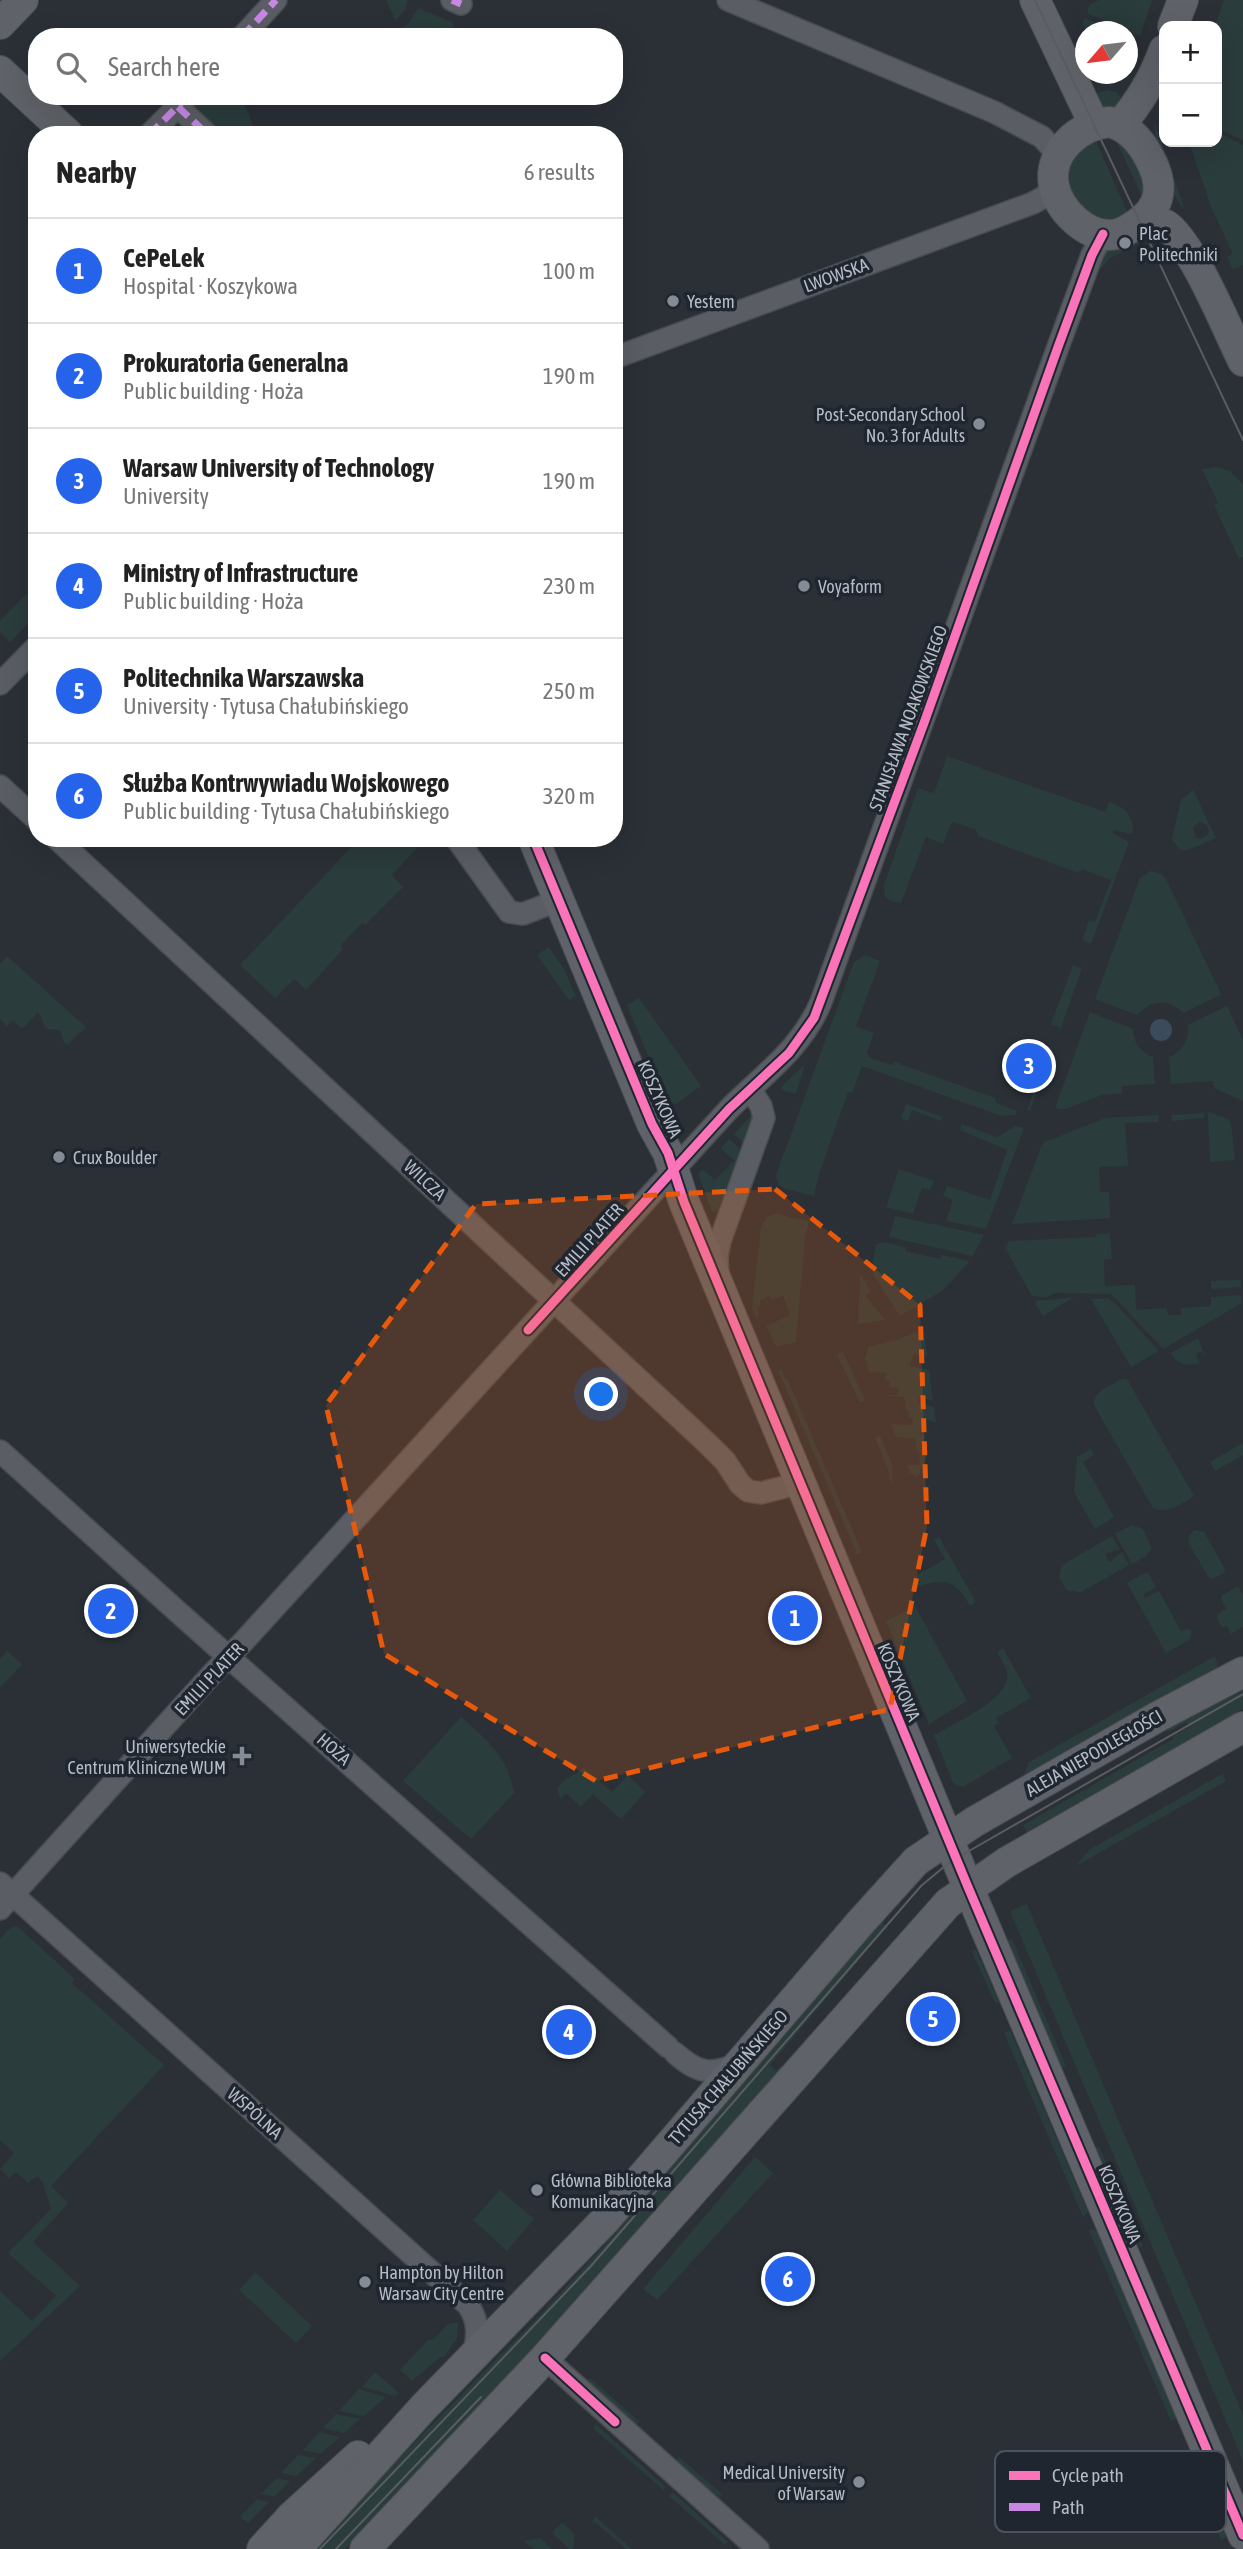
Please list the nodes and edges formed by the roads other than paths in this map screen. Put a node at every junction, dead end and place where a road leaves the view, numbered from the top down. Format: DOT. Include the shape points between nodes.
graph roads {
  1 [pos="23,0"];
  2 [pos="276,0"];
  3 [pos="728,0"];
  4 [pos="1035,0"];
  5 [pos="1183,0"];
  6 [pos="1175,21"];
  7 [pos="0,24"];
  8 [pos="250,28"];
  9 [pos="1159,62"];
  10 [pos="1159,67"];
  11 [pos="0,71"];
  12 [pos="28,97"];
  13 [pos="37,105"];
  14 [pos="180,105"];
  15 [pos="185,105"];
  16 [pos="1107,124"];
  17 [pos="59,126"];
  18 [pos="158,126"];
  19 [pos="201,126"];
  20 [pos="1145,149"];
  21 [pos="1058,155"];
  22 [pos="1054,186"];
  23 [pos="1160,189"];
  24 [pos="1140,222"];
  25 [pos="1103,234"];
  26 [pos="1198,268"];
  27 [pos="623,355"];
  28 [pos="1243,361"];
  29 [pos="28,655"];
  30 [pos="0,684"];
  31 [pos="0,786"];
  32 [pos="28,812"];
  33 [pos="66,847"];
  34 [pos="462,847"];
  35 [pos="537,847"];
  36 [pos="559,900"];
  37 [pos="750,1089"];
  38 [pos="673,1170"];
  39 [pos="722,1294"];
  40 [pos="555,1301"];
  41 [pos="0,1451"];
  42 [pos="800,1483"];
  43 [pos="229,1657"];
  44 [pos="1243,1672"];
  45 [pos="1243,1727"];
  46 [pos="947,1838"];
  47 [pos="968,1887"];
  48 [pos="4,1895"];
  49 [pos="739,2064"];
  50 [pos="545,2358"];
  51 [pos="472,2359"];
  52 [pos="423,2408"];
  53 [pos="495,2413"];
  54 [pos="1207,2451"];
  55 [pos="1226,2495"];
  56 [pos="1243,2535"];
  57 [pos="297,2548"];
  58 [pos="262,2549"];
  59 [pos="365,2549"];
  60 [pos="386,2549"];
  61 [pos="758,2549"];
  1 -- 7 [label="main road"];
  2 -- 8 [label="street"];
  3 -- 21 [label="street" via="994,112 1042,137"];
  4 -- 16 [label="main road"];
  5 -- 6 [label="main road"];
  9 -- 16 [label="main road" via="1137,105"];
  10 -- 20 [label="main road"];
  11 -- 12 [label="main road"];
  13 -- 17 [label="main road"];
  14 -- 18 [label="street"];
  15 -- 19 [label="street"];
  16 -- 20 [label="main road"];
  16 -- 21 [label="main road" via="1076,134"];
  20 -- 23 [label="main road"];
  21 -- 22 [label="main road"];
  22 -- 25 [label="main road" via="1073,217"];
  22 -- 27 [label="street, LWOWSKA" via="1033,203"];
  23 -- 24 [label="main road" via="1155,206"];
  23 -- 26 [label="main road" via="1182,222"];
  24 -- 25 [label="main road" via="1119,233"];
  24 -- 26 [label="main road" via="1171,228"];
  25 -- 37 [label="street, STANISŁAWA NOAKOWSKIEGO" via="821,1002 793,1048"];
  26 -- 28 [label="main road"];
  29 -- 30 [label="street"];
  31 -- 32 [label="street"];
  33 -- 40 [label="street, WILCZA"];
  34 -- 36 [label="street" via="509,912 523,914"];
  35 -- 36 [label="main road, KOSZYKOWA"];
  36 -- 38 [label="main road, KOSZYKOWA"];
  37 -- 38 [label="street, STANISŁAWA NOAKOWSKIEGO"];
  37 -- 39 [label="street" via="764,1118 720,1241 717,1256"];
  38 -- 39 [label="main road, KOSZYKOWA"];
  38 -- 40 [label="street, EMILII PLATER"];
  39 -- 42 [label="main road, KOSZYKOWA"];
  40 -- 42 [label="street, WILCZA" via="725,1461 745,1488 761,1493"];
  40 -- 43 [label="street, EMILII PLATER"];
  41 -- 43 [label="street, HOŻA"];
  42 -- 46 [label="main road, KOSZYKOWA"];
  43 -- 48 [label="street, EMILII PLATER"];
  43 -- 49 [label="street, HOŻA" via="689,2066 704,2071"];
  44 -- 46 [label="main road, ALEJA NIEPODLEGŁOŚCI"];
  45 -- 47 [label="main road"];
  46 -- 47 [label="main road, KOSZYKOWA"];
  46 -- 49 [label="main road, TYTUSA CHAŁUBIŃSKIEGO" via="899,1878"];
  47 -- 50 [label="main road" via="928,1923"];
  47 -- 54 [label="main road, KOSZYKOWA"];
  48 -- 51 [label="street, WSPÓLNA" via="468,2305 477,2330"];
  49 -- 51 [label="main road, TYTUSA CHAŁUBIŃSKIEGO" via="606,2219"];
  50 -- 53 [label="main road"];
  50 -- 61 [label="street"];
  51 -- 52 [label="main road, TYTUSA CHAŁUBIŃSKIEGO"];
  52 -- 57 [label="main road, TYTUSA CHAŁUBIŃSKIEGO"];
  52 -- 58 [label="main road, TYTUSA CHAŁUBIŃSKIEGO" via="346,2466"];
  53 -- 59 [label="main road"];
  53 -- 60 [label="main road"];
  55 -- 56 [label="main road, KOSZYKOWA"];
}
